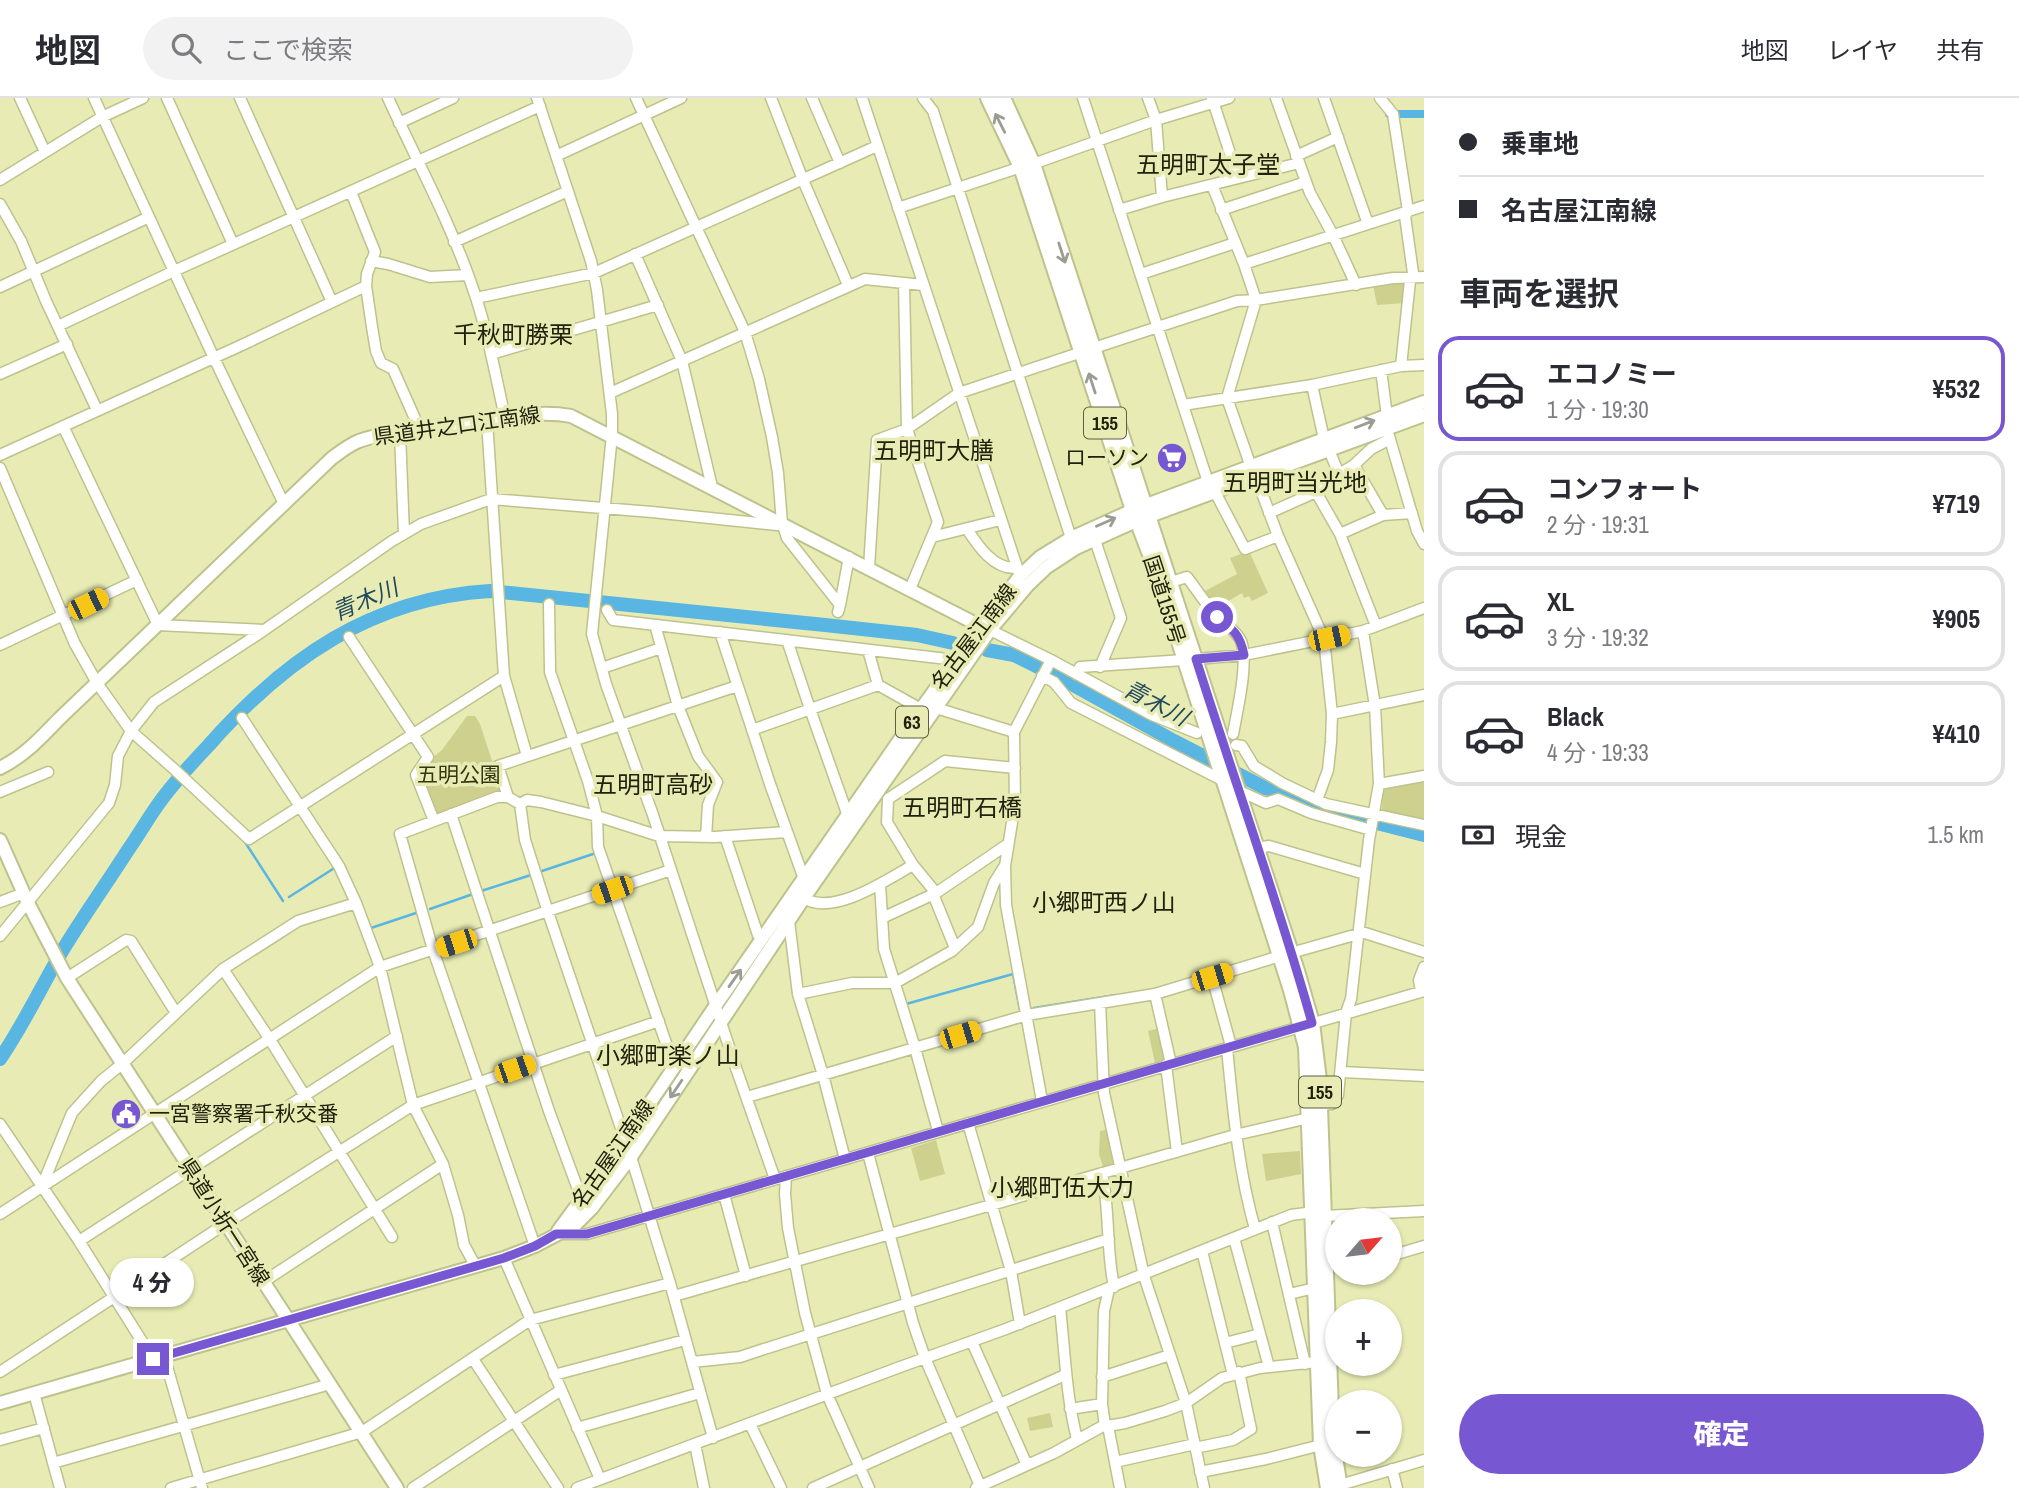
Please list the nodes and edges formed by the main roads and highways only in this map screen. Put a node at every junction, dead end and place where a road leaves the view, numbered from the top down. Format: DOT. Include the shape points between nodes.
graph roads {
  1 [pos="988,98"];
  2 [pos="1003,98"];
  3 [pos="1027,165"];
  4 [pos="1424,402"];
  5 [pos="1424,415"];
  6 [pos="1388,428"];
  7 [pos="1140,513"];
  8 [pos="985,628"];
  9 [pos="1190,659"];
  10 [pos="0,768"];
  11 [pos="1230,784"];
  12 [pos="0,839"];
  13 [pos="1286,954"];
  14 [pos="1306,1025"];
  15 [pos="1319,1214"];
  16 [pos="556,1234"];
  17 [pos="1325,1236"];
  18 [pos="1331,1285"];
  19 [pos="287,1320"];
  20 [pos="0,1403"];
  21 [pos="1336,1487"];
  22 [pos="397,1488"];
  3 -- 1 [label="highway, 国道155号 / 155, one-way"];
  2 -- 3 [label="highway, 国道155号 / 155"];
  3 -- 7 [label="highway, 国道155号 / 155"];
  4 -- 6 [label="main road, 名古屋江南線 / 63"];
  5 -- 6 [label="main road, 名古屋江南線 / 63"];
  6 -- 7 [label="main road, 名古屋江南線 / 63" via="1327,445"];
  7 -- 8 [label="main road, 名古屋江南線 / 63" via="1047,567"];
  8 -- 7 [label="main road, 名古屋江南線 / 63, one-way" via="1018,572 1071,538"];
  7 -- 9 [label="highway, 国道155号 / 155"];
  7 -- 9 [label="highway, 国道155号 / 155" via="1171,582"];
  8 -- 10 [label="main road, 県道井之口江南線" via="571,416 543,413 376,436 345,448 34,746"];
  16 -- 8 [label="main road, 名古屋江南線 / 63, one-way" via="921,709"];
  8 -- 16 [label="main road, 名古屋江南線 / 63, one-way" via="936,708 631,1157 592,1208 575,1225"];
  9 -- 11 [label="highway, 国道155号 / 155" via="1227,746"];
  11 -- 13 [label="highway, 国道155号 / 155"];
  11 -- 13 [label="highway, 国道155号 / 155" via="1257,848"];
  12 -- 19 [label="main road, 県道小折一宮線" via="66,975"];
  13 -- 14 [label="highway, 国道155号 / 155"];
  14 -- 15 [label="highway, 国道155号 / 155"];
  14 -- 15 [label="highway, 国道155号 / 155" via="1321,1105"];
  15 -- 17 [label="highway, 国道155号 / 155"];
  15 -- 21 [label="highway, 国道155号 / 155" via="1311,1363 1321,1445"];
  16 -- 19 [label="main road, 名古屋江南線 / 63" via="504,1258"];
  18 -- 21 [label="highway, 国道155号 / 155"];
  19 -- 20 [label="main road, 名古屋江南線 / 63"];
  19 -- 22 [label="main road, 県道小折一宮線"];
}
